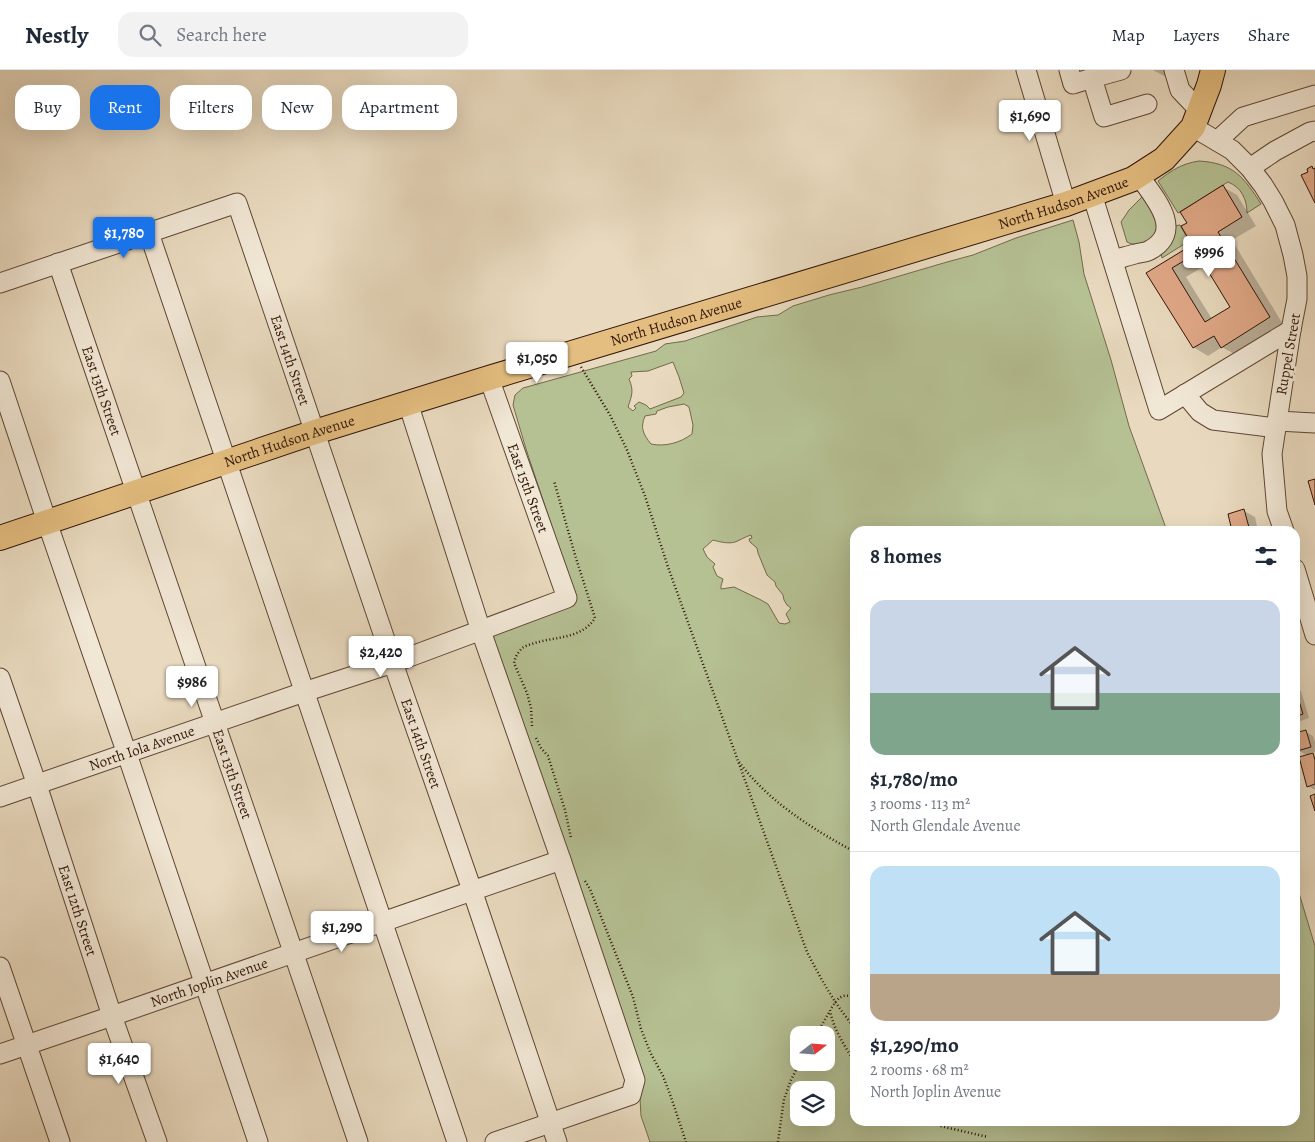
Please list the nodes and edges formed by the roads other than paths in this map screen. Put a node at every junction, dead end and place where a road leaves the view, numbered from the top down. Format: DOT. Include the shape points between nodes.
graph roads {
  1 [pos="1026,70"];
  2 [pos="1069,70"];
  3 [pos="1121,70"];
  4 [pos="1174,70"];
  5 [pos="1213,70"];
  6 [pos="1092,78"];
  7 [pos="1315,95"];
  8 [pos="1147,104"];
  9 [pos="1196,119"];
  10 [pos="1315,131"];
  11 [pos="1217,141"];
  12 [pos="1250,168"];
  13 [pos="1138,176"];
  14 [pos="1092,194"];
  15 [pos="1066,204"];
  16 [pos="149,233"];
  17 [pos="1113,260"];
  18 [pos="58,264"];
  19 [pos="0,283"];
  20 [pos="1291,330"];
  21 [pos="489,378"];
  22 [pos="0,381"];
  23 [pos="1185,394"];
  24 [pos="408,403"];
  25 [pos="1315,423"];
  26 [pos="1276,425"];
  27 [pos="315,432"];
  28 [pos="226,462"];
  29 [pos="135,492"];
  30 [pos="47,522"];
  31 [pos="1282,526"];
  32 [pos="0,538"];
  33 [pos="1300,586"];
  34 [pos="567,598"];
  35 [pos="481,631"];
  36 [pos="1315,635"];
  37 [pos="393,663"];
  38 [pos="0,678"];
  39 [pos="304,692"];
  40 [pos="215,724"];
  41 [pos="127,754"];
  42 [pos="37,785"];
  43 [pos="0,797"];
  44 [pos="561,860"];
  45 [pos="472,890"];
  46 [pos="383,921"];
  47 [pos="293,953"];
  48 [pos="0,967"];
  49 [pos="204,984"];
  50 [pos="112,1016"];
  51 [pos="27,1045"];
  52 [pos="0,1054"];
  53 [pos="550,1123"];
  54 [pos="60,1142"];
  55 [pos="157,1142"];
  56 [pos="258,1142"];
  57 [pos="358,1142"];
  58 [pos="457,1142"];
  59 [pos="495,1142"];
  60 [pos="557,1142"];
  1 -- 15 [label="street"];
  2 -- 6 [label="street" via="1073,84"];
  3 -- 6 [label="street"];
  4 -- 9 [label="street, Ruppel Street" via="1180,90"];
  5 -- 9 [label="main road, North Hudson Avenue"];
  6 -- 8 [label="street" via="1104,117"];
  7 -- 11 [label="street" via="1243,117"];
  9 -- 11 [label="street, Ruppel Street"];
  9 -- 13 [label="main road, North Hudson Avenue" via="1164,159"];
  10 -- 12 [label="street"];
  11 -- 12 [label="street, Ruppel Street" via="1232,150"];
  12 -- 20 [label="street, Ruppel Street" via="1273,201 1294,255 1297,300"];
  13 -- 14 [label="main road, North Hudson Avenue"];
  13 -- 17 [label="street" via="1163,212 1167,228 1165,235 1148,252"];
  14 -- 15 [label="main road, North Hudson Avenue"];
  14 -- 17 [label="street"];
  15 -- 21 [label="main road, North Hudson Avenue"];
  16 -- 18 [label="street"];
  16 -- 27 [label="street, East 14th Street" via="237,203"];
  16 -- 28 [label="street"];
  17 -- 23 [label="street" via="1159,410"];
  18 -- 19 [label="street"];
  18 -- 29 [label="street, East 13th Street"];
  20 -- 23 [label="street"];
  20 -- 26 [label="street, Ruppel Street"];
  21 -- 24 [label="main road, North Hudson Avenue"];
  21 -- 34 [label="street, East 15th Street"];
  22 -- 30 [label="street"];
  23 -- 26 [label="street" via="1200,412 1213,420"];
  24 -- 27 [label="main road, North Hudson Avenue"];
  24 -- 35 [label="street"];
  25 -- 26 [label="street"];
  26 -- 31 [label="street, Ruppel Street" via="1272,454 1277,510"];
  27 -- 28 [label="main road, North Hudson Avenue"];
  27 -- 37 [label="street, East 14th Street"];
  28 -- 29 [label="main road, North Hudson Avenue"];
  28 -- 39 [label="street"];
  29 -- 30 [label="main road, North Hudson Avenue"];
  29 -- 40 [label="street, East 13th Street"];
  30 -- 32 [label="main road, North Hudson Avenue"];
  30 -- 41 [label="street"];
  33 -- 36 [label="street"];
  34 -- 35 [label="street, North Iola Avenue"];
  35 -- 37 [label="street, North Iola Avenue"];
  35 -- 44 [label="street"];
  37 -- 39 [label="street, North Iola Avenue"];
  37 -- 45 [label="street, East 14th Street"];
  38 -- 42 [label="street, East 12th Street"];
  39 -- 40 [label="street, North Iola Avenue"];
  39 -- 46 [label="street"];
  40 -- 41 [label="street, North Iola Avenue"];
  40 -- 47 [label="street, East 13th Street"];
  41 -- 42 [label="street, North Iola Avenue"];
  41 -- 49 [label="street"];
  42 -- 43 [label="street, North Iola Avenue"];
  42 -- 50 [label="street, East 12th Street"];
  44 -- 45 [label="street, North Joplin Avenue"];
  44 -- 53 [label="street" via="635,1080 631,1095"];
  45 -- 46 [label="street, North Joplin Avenue"];
  45 -- 53 [label="street, East 14th Street"];
  46 -- 47 [label="street, North Joplin Avenue"];
  46 -- 58 [label="street"];
  47 -- 49 [label="street, North Joplin Avenue"];
  47 -- 57 [label="street, East 13th Street"];
  48 -- 51 [label="street"];
  49 -- 50 [label="street, North Joplin Avenue"];
  49 -- 56 [label="street"];
  50 -- 51 [label="street, North Joplin Avenue"];
  50 -- 55 [label="street, East 12th Street"];
  51 -- 52 [label="street, North Joplin Avenue"];
  51 -- 54 [label="street"];
  53 -- 59 [label="street"];
  53 -- 60 [label="street, East 14th Street"];
}
